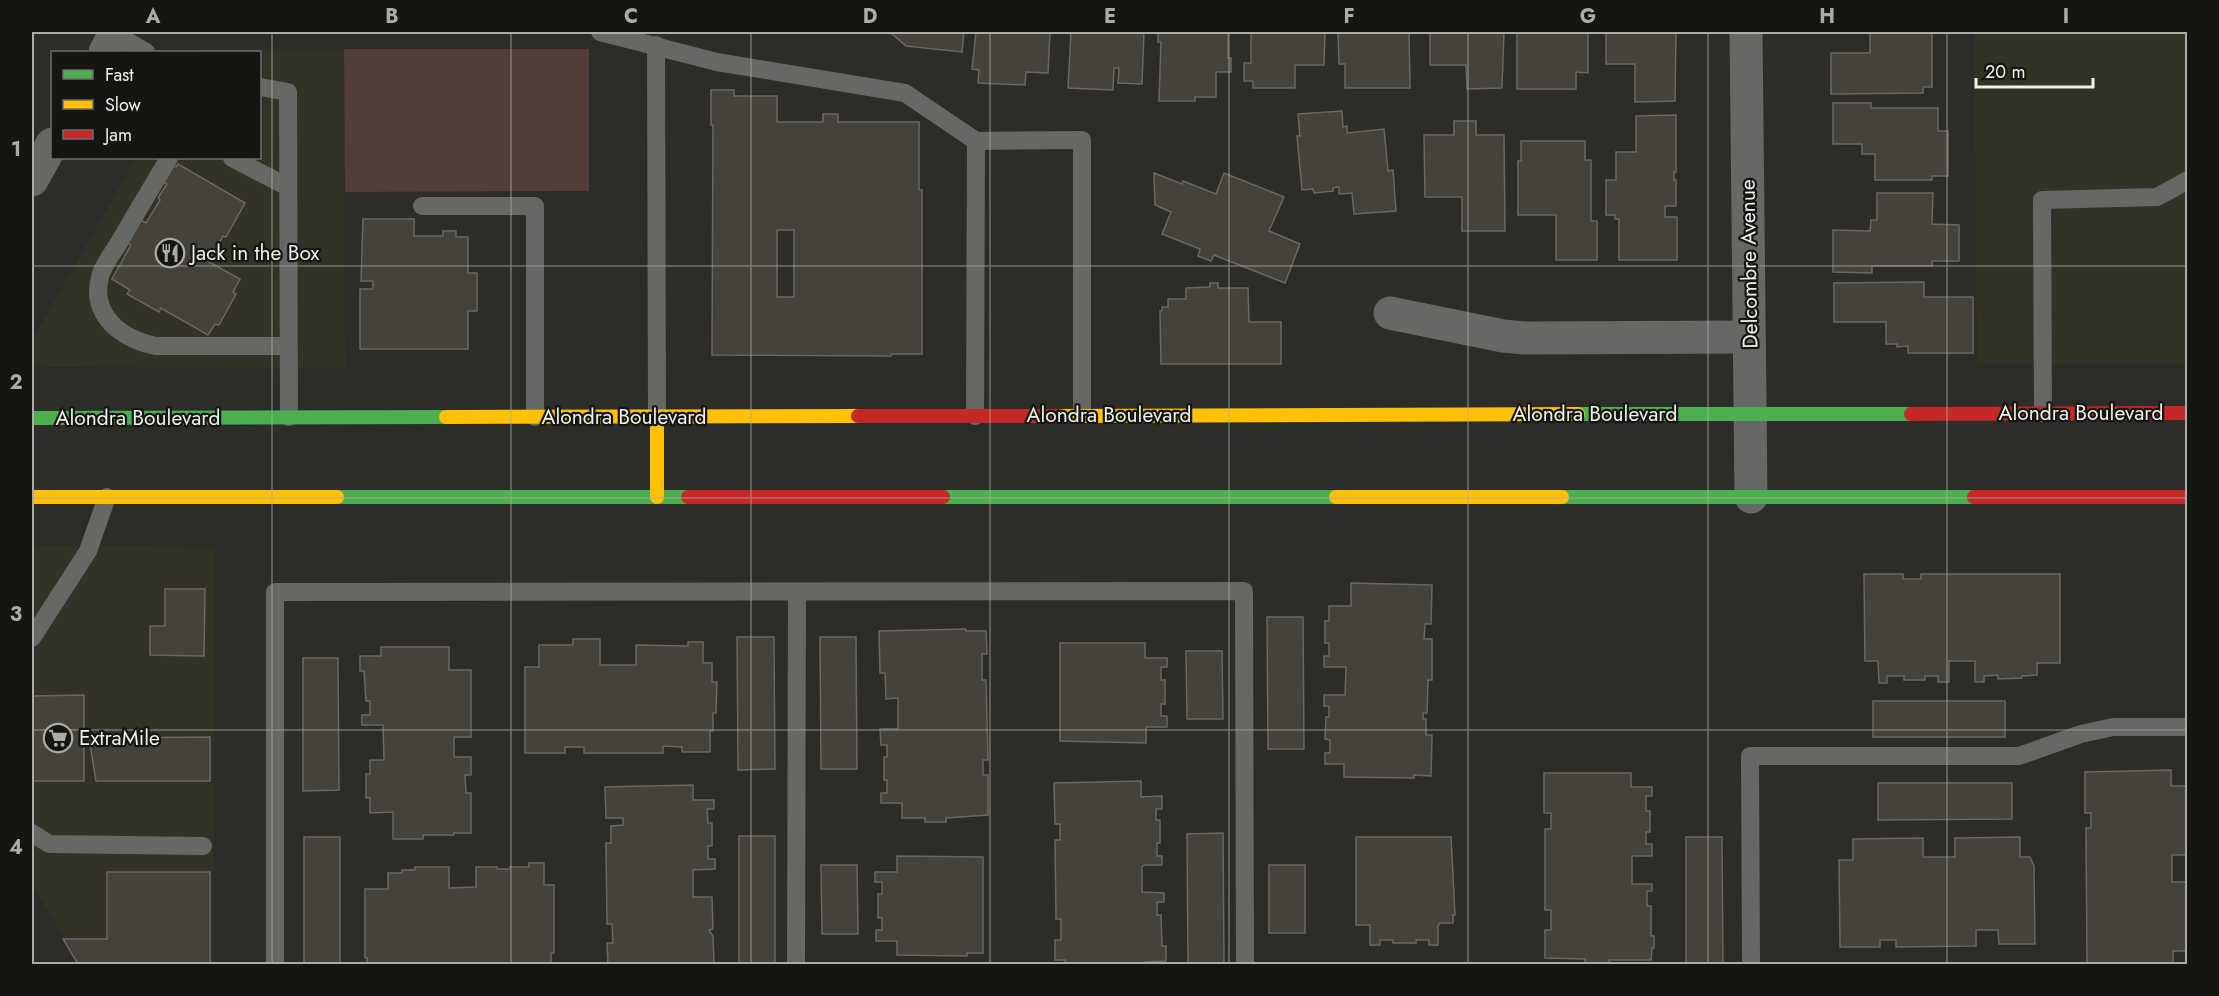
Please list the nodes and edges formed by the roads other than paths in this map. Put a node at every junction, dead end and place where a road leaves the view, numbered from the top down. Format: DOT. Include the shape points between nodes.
graph roads {
  1 [pos="600,32"];
  2 [pos="1746,32"];
  3 [pos="112,39"];
  4 [pos="656,45"];
  5 [pos="143,51"];
  6 [pos="261,87"];
  7 [pos="976,141"];
  8 [pos="51,146"];
  9 [pos="168,159"];
  10 [pos="234,159"];
  11 [pos="32,180"];
  12 [pos="2187,180"];
  13 [pos="288,187"];
  14 [pos="422,206"];
  15 [pos="1390,313"];
  16 [pos="1749,337"];
  17 [pos="288,346"];
  18 [pos="2043,413"];
  19 [pos="2187,413"];
  20 [pos="1750,414"];
  21 [pos="1082,415"];
  22 [pos="975,416"];
  23 [pos="289,417"];
  24 [pos="535,417"];
  25 [pos="657,417"];
  26 [pos="32,418"];
  27 [pos="32,497"];
  28 [pos="107,497"];
  29 [pos="657,497"];
  30 [pos="1751,497"];
  31 [pos="2187,497"];
  32 [pos="798,592"];
  33 [pos="32,638"];
  34 [pos="2187,727"];
  35 [pos="32,833"];
  36 [pos="203,846"];
  37 [pos="275,964"];
  38 [pos="796,964"];
  39 [pos="1245,964"];
  40 [pos="1750,964"];
  1 -- 4 [label="lane"];
  2 -- 16 [label="street, Delcombre Avenue"];
  3 -- 5 [label="lane"];
  4 -- 7 [label="lane" via="717,62 905,93"];
  4 -- 25 [label="lane"];
  6 -- 13 [label="lane" via="288,92"];
  7 -- 21 [label="lane" via="1082,140"];
  7 -- 22 [label="lane"];
  8 -- 11 [label="street"];
  9 -- 17 [label="lane" via="100,275 100,300 107,317 119,332 156,346"];
  10 -- 13 [label="lane"];
  12 -- 18 [label="lane" via="2157,197 2042,200"];
  13 -- 17 [label="lane"];
  14 -- 24 [label="lane" via="535,206"];
  15 -- 16 [label="street" via="1525,338"];
  16 -- 20 [label="street, Delcombre Avenue"];
  17 -- 23 [label="lane"];
  18 -- 19 [label="main road, Alondra Boulevard"];
  18 -- 20 [label="main road, Alondra Boulevard"];
  20 -- 21 [label="main road, Alondra Boulevard"];
  20 -- 30 [label="street, Delcombre Avenue"];
  21 -- 22 [label="main road, Alondra Boulevard"];
  22 -- 25 [label="main road, Alondra Boulevard"];
  23 -- 24 [label="main road, Alondra Boulevard"];
  23 -- 26 [label="main road, Alondra Boulevard"];
  24 -- 25 [label="main road, Alondra Boulevard"];
  25 -- 29 [label="main road"];
  27 -- 28 [label="main road"];
  28 -- 29 [label="main road"];
  28 -- 33 [label="lane" via="88,551"];
  29 -- 30 [label="main road"];
  30 -- 31 [label="main road"];
  32 -- 37 [label="lane" via="274,592"];
  32 -- 38 [label="lane"];
  32 -- 39 [label="lane" via="1244,591"];
  34 -- 40 [label="lane" via="2113,727 2019,756 1750,756"];
  35 -- 36 [label="lane" via="49,844"];
}
